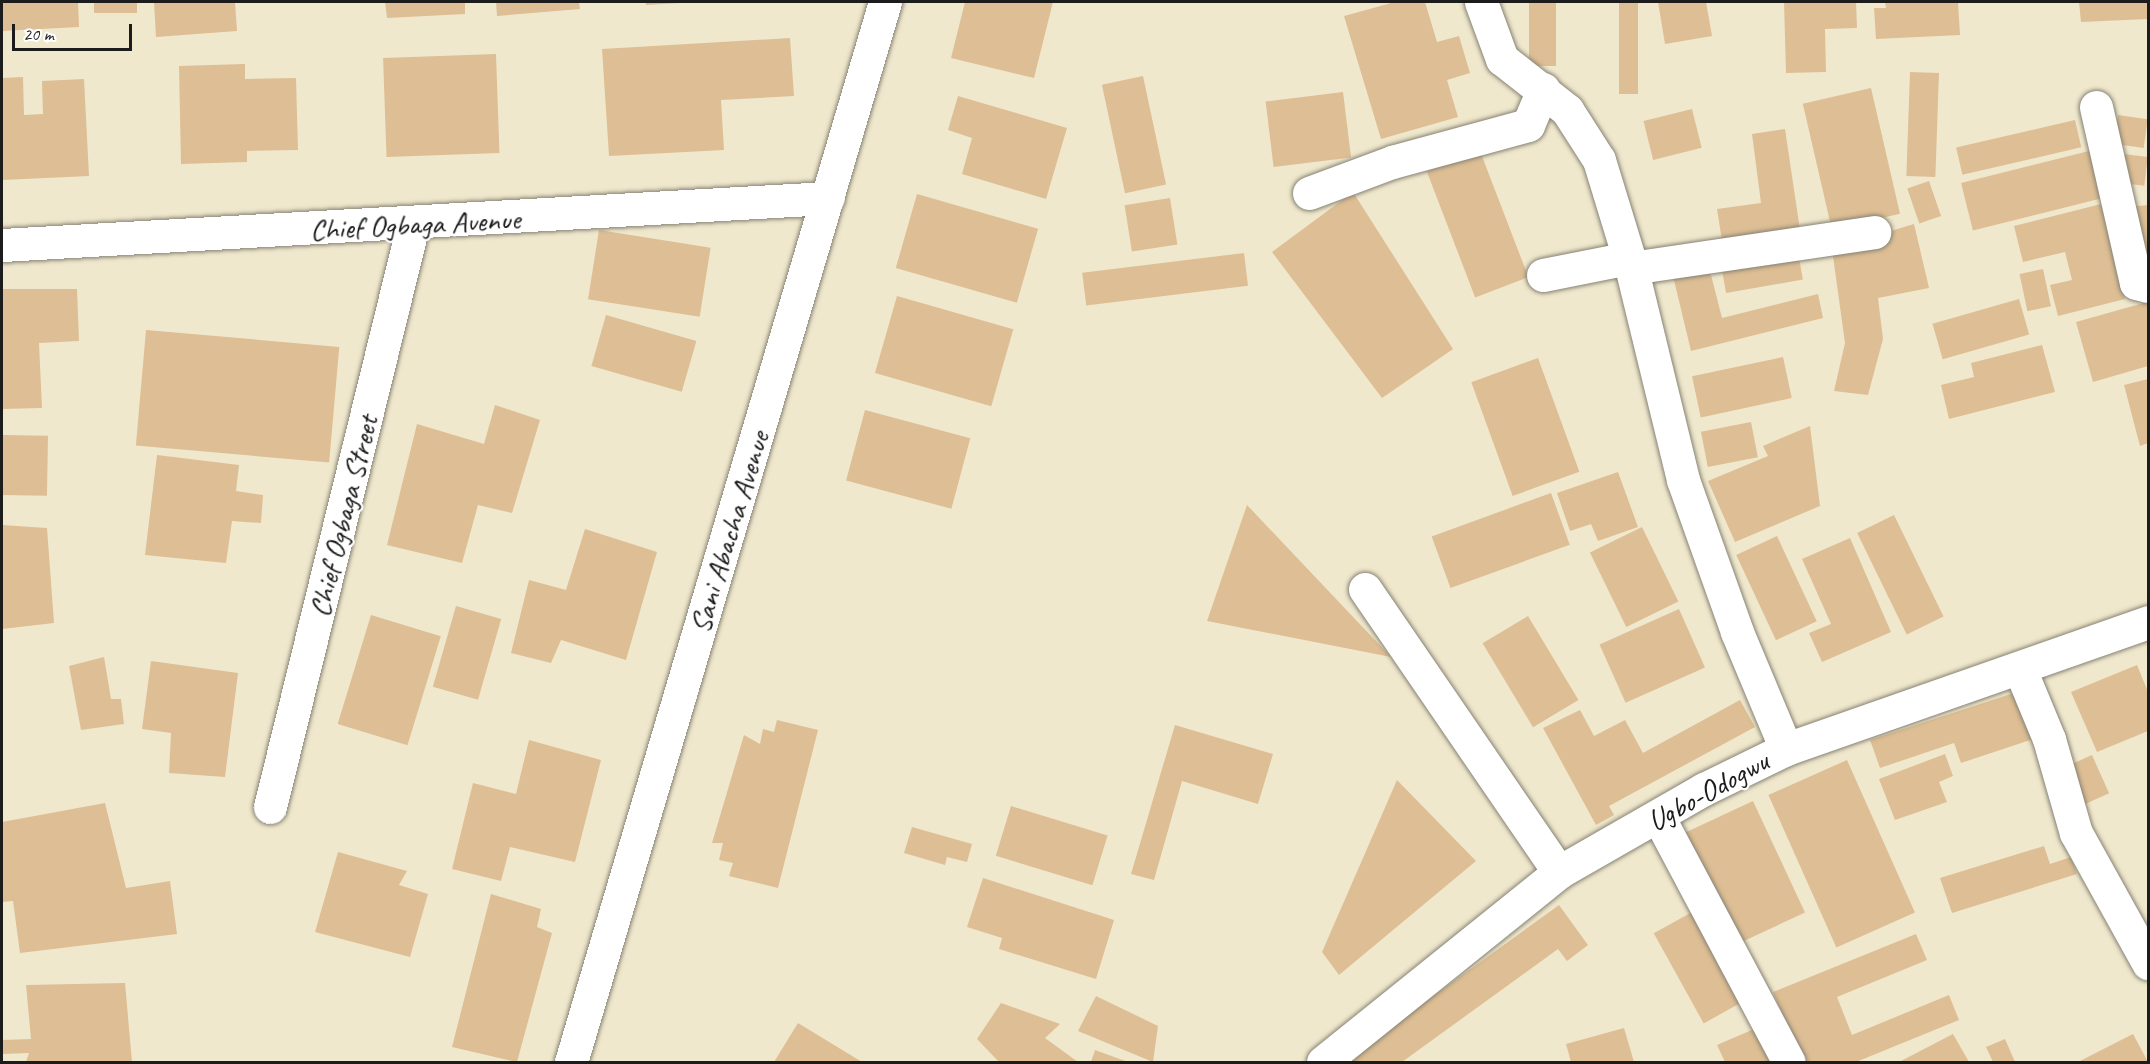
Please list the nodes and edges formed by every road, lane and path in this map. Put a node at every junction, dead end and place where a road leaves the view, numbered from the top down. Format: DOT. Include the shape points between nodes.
graph roads {
  1 [pos="885,2"];
  2 [pos="1481,2"];
  3 [pos="1544,89"];
  4 [pos="2096,107"];
  5 [pos="1309,193"];
  6 [pos="828,198"];
  7 [pos="413,225"];
  8 [pos="1874,232"];
  9 [pos="2,245"];
  10 [pos="1630,263"];
  11 [pos="1543,275"];
  12 [pos="2148,286"];
  13 [pos="1365,589"];
  14 [pos="2148,622"];
  15 [pos="2020,669"];
  16 [pos="1786,749"];
  17 [pos="270,807"];
  18 [pos="1659,818"];
  19 [pos="1558,872"];
  20 [pos="2148,963"];
  21 [pos="571,1062"];
  22 [pos="1323,1062"];
  23 [pos="1789,1062"];
  1 -- 6 [label="street, Sani Abacha Avenue"];
  2 -- 3 [label="street" via="1502,59"];
  3 -- 5 [label="street" via="1528,125 1392,162"];
  3 -- 10 [label="street" via="1567,110 1599,160"];
  4 -- 12 [label="street" via="2136,283"];
  6 -- 7 [label="street, Chief Ogbaga Avenue"];
  6 -- 21 [label="street, Sani Abacha Avenue"];
  7 -- 9 [label="street, Chief Ogbaga Avenue"];
  7 -- 17 [label="street, Chief Ogbaga Street"];
  8 -- 10 [label="street"];
  10 -- 11 [label="street"];
  10 -- 16 [label="street" via="1683,480 1737,633"];
  13 -- 19 [label="street"];
  14 -- 15 [label="street, Ugbo-Odogwu"];
  15 -- 16 [label="street, Ugbo-Odogwu"];
  15 -- 20 [label="street" via="2049,739 2076,833"];
  16 -- 18 [label="street, Ugbo-Odogwu" via="1704,789"];
  18 -- 19 [label="street, Ugbo-Odogwu"];
  18 -- 23 [label="street"];
  19 -- 22 [label="street, Ugbo-Odogwu"];
}
